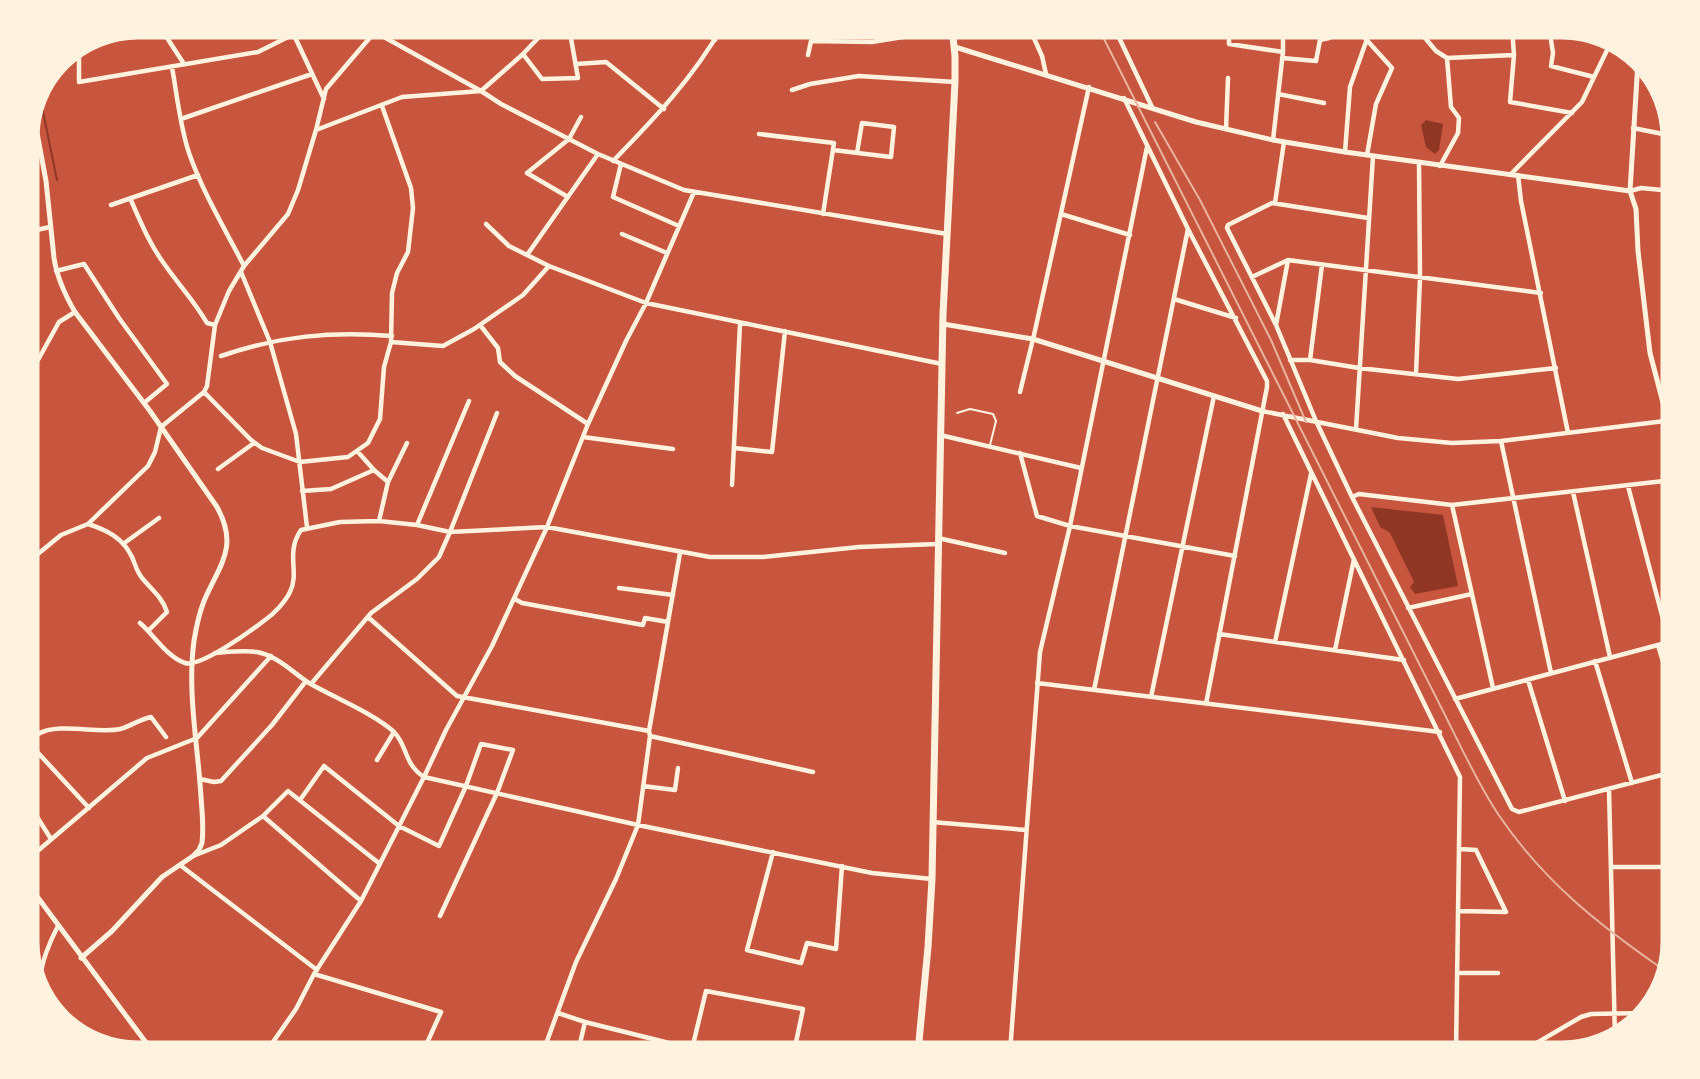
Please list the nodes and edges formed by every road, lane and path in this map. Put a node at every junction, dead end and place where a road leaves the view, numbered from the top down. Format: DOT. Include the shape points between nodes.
graph roads {
  1 [pos="167,38"];
  2 [pos="288,38"];
  3 [pos="295,38"];
  4 [pos="368,38"];
  5 [pos="386,38"];
  6 [pos="538,38"];
  7 [pos="571,38"];
  8 [pos="712,38"];
  9 [pos="895,38"];
  10 [pos="954,38"];
  11 [pos="1034,38"];
  12 [pos="1119,38"];
  13 [pos="1229,38"];
  14 [pos="1283,38"];
  15 [pos="1329,38"];
  16 [pos="1425,38"];
  17 [pos="1513,38"];
  18 [pos="1551,38"];
  19 [pos="1367,39"];
  20 [pos="715,40"];
  21 [pos="955,47"];
  22 [pos="1608,48"];
  23 [pos="523,54"];
  24 [pos="808,55"];
  25 [pos="1283,55"];
  26 [pos="1514,55"];
  27 [pos="79,56"];
  28 [pos="1447,58"];
  29 [pos="184,64"];
  30 [pos="576,64"];
  31 [pos="172,66"];
  32 [pos="1637,71"];
  33 [pos="312,74"];
  34 [pos="1046,74"];
  35 [pos="1594,77"];
  36 [pos="1228,78"];
  37 [pos="955,82"];
  38 [pos="1089,87"];
  39 [pos="481,90"];
  40 [pos="792,90"];
  41 [pos="1278,94"];
  42 [pos="1124,98"];
  43 [pos="324,99"];
  44 [pos="1324,103"];
  45 [pos="382,106"];
  46 [pos="1152,107"];
  47 [pos="664,109"];
  48 [pos="1572,113"];
  49 [pos="581,117"];
  50 [pos="181,119"];
  51 [pos="1633,128"];
  52 [pos="1226,129"];
  53 [pos="316,130"];
  54 [pos="759,134"];
  55 [pos="1662,134"];
  56 [pos="569,139"];
  57 [pos="1273,140"];
  58 [pos="38,142"];
  59 [pos="1284,142"];
  60 [pos="1147,147"];
  61 [pos="833,150"];
  62 [pos="857,153"];
  63 [pos="1345,153"];
  64 [pos="598,154"];
  65 [pos="1370,156"];
  66 [pos="613,161"];
  67 [pos="1419,162"];
  68 [pos="621,164"];
  69 [pos="1440,166"];
  70 [pos="1511,174"];
  71 [pos="198,175"];
  72 [pos="1518,175"];
  73 [pos="1662,190"];
  74 [pos="1630,191"];
  75 [pos="694,192"];
  76 [pos="568,197"];
  77 [pos="130,198"];
  78 [pos="1275,203"];
  79 [pos="111,205"];
  80 [pos="823,214"];
  81 [pos="1061,214"];
  82 [pos="1368,218"];
  83 [pos="486,224"];
  84 [pos="679,226"];
  85 [pos="50,227"];
  86 [pos="1188,229"];
  87 [pos="38,230"];
  88 [pos="622,234"];
  89 [pos="947,234"];
  90 [pos="1130,235"];
  91 [pos="667,253"];
  92 [pos="527,255"];
  93 [pos="1288,260"];
  94 [pos="1322,265"];
  95 [pos="244,266"];
  96 [pos="549,266"];
  97 [pos="56,271"];
  98 [pos="241,272"];
  99 [pos="1364,272"];
  100 [pos="1252,277"];
  101 [pos="1420,278"];
  102 [pos="1541,293"];
  103 [pos="1174,299"];
  104 [pos="646,303"];
  105 [pos="75,312"];
  106 [pos="1236,318"];
  107 [pos="740,324"];
  108 [pos="943,324"];
  109 [pos="215,325"];
  110 [pos="480,325"];
  111 [pos="1276,325"];
  112 [pos="785,332"];
  113 [pos="392,339"];
  114 [pos="1034,339"];
  115 [pos="270,342"];
  116 [pos="221,356"];
  117 [pos="38,360"];
  118 [pos="1290,360"];
  119 [pos="1310,360"];
  120 [pos="1104,362"];
  121 [pos="942,364"];
  122 [pos="1359,368"];
  123 [pos="1556,368"];
  124 [pos="1416,374"];
  125 [pos="1158,378"];
  126 [pos="204,392"];
  127 [pos="1020,392"];
  128 [pos="1662,393"];
  129 [pos="1214,396"];
  130 [pos="469,401"];
  131 [pos="144,403"];
  132 [pos="1262,411"];
  133 [pos="497,413"];
  134 [pos="957,413"];
  135 [pos="1282,414"];
  136 [pos="1316,421"];
  137 [pos="1662,421"];
  138 [pos="588,424"];
  139 [pos="161,427"];
  140 [pos="1356,429"];
  141 [pos="1568,433"];
  142 [pos="940,435"];
  143 [pos="583,437"];
  144 [pos="1501,441"];
  145 [pos="254,442"];
  146 [pos="407,443"];
  147 [pos="990,445"];
  148 [pos="734,448"];
  149 [pos="673,449"];
  150 [pos="358,452"];
  151 [pos="1020,453"];
  152 [pos="300,462"];
  153 [pos="1081,468"];
  154 [pos="218,469"];
  155 [pos="374,470"];
  156 [pos="1311,473"];
  157 [pos="1662,481"];
  158 [pos="388,482"];
  159 [pos="732,485"];
  160 [pos="1628,486"];
  161 [pos="302,491"];
  162 [pos="1574,492"];
  163 [pos="1352,497"];
  164 [pos="1514,500"];
  165 [pos="1452,505"];
  166 [pos="159,518"];
  167 [pos="379,521"];
  168 [pos="88,524"];
  169 [pos="417,525"];
  170 [pos="1070,526"];
  171 [pos="308,527"];
  172 [pos="546,527"];
  173 [pos="450,532"];
  174 [pos="1126,536"];
  175 [pos="938,541"];
  176 [pos="123,544"];
  177 [pos="1182,547"];
  178 [pos="680,553"];
  179 [pos="1005,553"];
  180 [pos="38,554"];
  181 [pos="1235,556"];
  182 [pos="1354,559"];
  183 [pos="619,588"];
  184 [pos="1472,594"];
  185 [pos="673,595"];
  186 [pos="514,599"];
  187 [pos="1408,608"];
  188 [pos="1662,609"];
  189 [pos="368,617"];
  190 [pos="668,621"];
  191 [pos="140,623"];
  192 [pos="149,630"];
  193 [pos="1219,634"];
  194 [pos="1275,642"];
  195 [pos="1662,644"];
  196 [pos="1658,645"];
  197 [pos="1335,650"];
  198 [pos="215,653"];
  199 [pos="271,656"];
  200 [pos="1610,657"];
  201 [pos="1662,658"];
  202 [pos="1404,660"];
  203 [pos="1595,661"];
  204 [pos="192,664"];
  205 [pos="1551,673"];
  206 [pos="1528,680"];
  207 [pos="309,682"];
  208 [pos="1037,683"];
  209 [pos="1493,688"];
  210 [pos="1094,690"];
  211 [pos="464,697"];
  212 [pos="1151,697"];
  213 [pos="1455,699"];
  214 [pos="1206,704"];
  215 [pos="394,732"];
  216 [pos="1440,732"];
  217 [pos="650,734"];
  218 [pos="38,735"];
  219 [pos="166,737"];
  220 [pos="197,738"];
  221 [pos="38,754"];
  222 [pos="377,760"];
  223 [pos="678,768"];
  224 [pos="813,772"];
  225 [pos="1662,775"];
  226 [pos="424,777"];
  227 [pos="200,779"];
  228 [pos="1632,783"];
  229 [pos="466,786"];
  230 [pos="643,786"];
  231 [pos="1609,789"];
  232 [pos="497,793"];
  233 [pos="300,800"];
  234 [pos="1565,801"];
  235 [pos="89,808"];
  236 [pos="263,816"];
  237 [pos="38,818"];
  238 [pos="932,822"];
  239 [pos="638,825"];
  240 [pos="399,826"];
  241 [pos="1026,830"];
  242 [pos="51,839"];
  243 [pos="1460,849"];
  244 [pos="38,850"];
  245 [pos="773,852"];
  246 [pos="193,856"];
  247 [pos="380,864"];
  248 [pos="180,865"];
  249 [pos="842,866"];
  250 [pos="1612,867"];
  251 [pos="1662,867"];
  252 [pos="932,879"];
  253 [pos="38,899"];
  254 [pos="361,901"];
  255 [pos="1460,911"];
  256 [pos="440,916"];
  257 [pos="58,926"];
  258 [pos="81,957"];
  259 [pos="42,970"];
  260 [pos="316,972"];
  261 [pos="1457,973"];
  262 [pos="1498,973"];
  263 [pos="1633,1012"];
  264 [pos="558,1013"];
  265 [pos="1614,1013"];
  266 [pos="585,1022"];
  267 [pos="1615,1027"];
  268 [pos="145,1042"];
  269 [pos="273,1042"];
  270 [pos="428,1042"];
  271 [pos="547,1042"];
  272 [pos="580,1042"];
  273 [pos="664,1042"];
  274 [pos="694,1042"];
  275 [pos="796,1042"];
  276 [pos="919,1042"];
  277 [pos="1011,1042"];
  278 [pos="1456,1042"];
  279 [pos="1538,1042"];
  1 -- 29 [label="street"];
  2 -- 29 [label="street" via="258,52"];
  3 -- 33 [label="street"];
  4 -- 43 [label="street" via="326,89"];
  5 -- 39 [label="street"];
  6 -- 23 [label="street"];
  7 -- 30 [label="street"];
  8 -- 20 [label="street"];
  9 -- 24 [label="street" via="872,42 811,41"];
  10 -- 21 [label="highway"];
  11 -- 34 [label="street"];
  12 -- 46 [label="street"];
  13 -- 25 [label="street" via="1229,44"];
  14 -- 25 [label="street"];
  15 -- 25 [label="street" via="1320,40 1316,62"];
  16 -- 28 [label="street"];
  17 -- 26 [label="street"];
  18 -- 35 [label="street" via="1551,66"];
  19 -- 63 [label="street" via="1350,87"];
  19 -- 65 [label="street" via="1392,68 1376,104"];
  20 -- 47 [label="street"];
  21 -- 34 [label="street"];
  21 -- 37 [label="highway"];
  22 -- 35 [label="street"];
  23 -- 30 [label="street" via="542,79 578,78"];
  23 -- 39 [label="street"];
  25 -- 41 [label="street"];
  26 -- 28 [label="street"];
  26 -- 48 [label="street" via="1510,102"];
  27 -- 31 [label="street" via="79,82"];
  28 -- 69 [label="street" via="1451,107 1459,118 1458,133"];
  29 -- 31 [label="street"];
  30 -- 47 [label="street" via="606,62"];
  31 -- 50 [label="street"];
  32 -- 51 [label="street"];
  33 -- 43 [label="street"];
  33 -- 50 [label="street"];
  34 -- 38 [label="street"];
  35 -- 48 [label="street"];
  36 -- 52 [label="street"];
  37 -- 40 [label="street" via="859,76"];
  37 -- 89 [label="highway"];
  38 -- 42 [label="street"];
  38 -- 81 [label="street"];
  39 -- 45 [label="street" via="402,97"];
  39 -- 56 [label="street"];
  41 -- 44 [label="street"];
  41 -- 57 [label="street"];
  42 -- 46 [label="street"];
  42 -- 60 [label="street"];
  43 -- 53 [label="street"];
  45 -- 53 [label="street"];
  45 -- 113 [label="street" via="411,188 413,208 408,252 392,293"];
  46 -- 52 [label="street"];
  47 -- 66 [label="street"];
  48 -- 70 [label="street"];
  49 -- 56 [label="street"];
  50 -- 71 [label="street"];
  51 -- 55 [label="street"];
  51 -- 74 [label="street"];
  52 -- 57 [label="street"];
  53 -- 95 [label="street" via="288,214"];
  54 -- 61 [label="street" via="834,143"];
  56 -- 64 [label="street"];
  56 -- 76 [label="street" via="527,173"];
  57 -- 59 [label="street"];
  58 -- 85 [label="street"];
  59 -- 63 [label="street"];
  59 -- 78 [label="street"];
  60 -- 86 [label="street"];
  60 -- 90 [label="street"];
  61 -- 62 [label="street"];
  61 -- 80 [label="street"];
  62 -- 62 [label="street" via="862,123 894,127 891,157"];
  63 -- 65 [label="street"];
  64 -- 66 [label="street"];
  64 -- 76 [label="street"];
  65 -- 67 [label="street"];
  65 -- 82 [label="street"];
  66 -- 68 [label="street"];
  67 -- 69 [label="street"];
  67 -- 101 [label="street"];
  68 -- 75 [label="street"];
  68 -- 84 [label="street" via="613,197"];
  69 -- 70 [label="street"];
  70 -- 72 [label="street"];
  71 -- 77 [label="street"];
  71 -- 95 [label="street"];
  72 -- 74 [label="street"];
  72 -- 102 [label="street"];
  73 -- 74 [label="street"];
  74 -- 128 [label="street" via="1636,209 1650,353"];
  75 -- 80 [label="street"];
  75 -- 84 [label="street"];
  76 -- 92 [label="street"];
  77 -- 79 [label="street"];
  77 -- 109 [label="street" via="163,263 207,323"];
  78 -- 82 [label="street"];
  78 -- 100 [label="street" via="1227,228"];
  80 -- 89 [label="street"];
  81 -- 90 [label="street"];
  81 -- 114 [label="street"];
  82 -- 99 [label="street"];
  83 -- 92 [label="street" via="509,246"];
  84 -- 91 [label="street"];
  85 -- 87 [label="street"];
  85 -- 97 [label="street"];
  86 -- 103 [label="street"];
  86 -- 106 [label="street"];
  88 -- 91 [label="street"];
  89 -- 108 [label="highway"];
  90 -- 120 [label="street"];
  91 -- 104 [label="street"];
  92 -- 96 [label="street"];
  93 -- 94 [label="street"];
  93 -- 100 [label="street"];
  93 -- 111 [label="street"];
  94 -- 99 [label="street"];
  94 -- 119 [label="street"];
  95 -- 98 [label="street"];
  96 -- 104 [label="street"];
  96 -- 110 [label="street" via="524,295"];
  97 -- 105 [label="street"];
  97 -- 131 [label="street" via="84,264 167,384"];
  98 -- 109 [label="street"];
  98 -- 115 [label="street"];
  99 -- 101 [label="street"];
  99 -- 122 [label="street"];
  100 -- 111 [label="street"];
  101 -- 102 [label="street"];
  101 -- 124 [label="street"];
  102 -- 123 [label="street"];
  103 -- 106 [label="street"];
  103 -- 125 [label="street"];
  104 -- 107 [label="street"];
  104 -- 138 [label="street"];
  105 -- 117 [label="street" via="59,322"];
  105 -- 131 [label="street"];
  106 -- 132 [label="street" via="1267,381"];
  107 -- 112 [label="street"];
  107 -- 148 [label="street"];
  108 -- 114 [label="street"];
  108 -- 121 [label="highway"];
  109 -- 126 [label="street"];
  110 -- 113 [label="street" via="443,346"];
  110 -- 138 [label="street" via="498,348 500,362 515,376"];
  111 -- 118 [label="street"];
  112 -- 121 [label="street"];
  112 -- 148 [label="street" via="772,452"];
  113 -- 115 [label="street" via="337,333"];
  113 -- 150 [label="street" via="384,367 380,419 368,443"];
  114 -- 120 [label="street"];
  114 -- 127 [label="street"];
  115 -- 116 [label="street"];
  115 -- 152 [label="street"];
  118 -- 119 [label="street"];
  118 -- 136 [label="street"];
  119 -- 122 [label="street"];
  120 -- 125 [label="street"];
  120 -- 153 [label="street"];
  121 -- 142 [label="highway"];
  122 -- 124 [label="street"];
  122 -- 140 [label="street"];
  123 -- 124 [label="street" via="1458,379"];
  123 -- 141 [label="street"];
  125 -- 129 [label="street"];
  125 -- 174 [label="street"];
  126 -- 139 [label="street"];
  126 -- 145 [label="street"];
  129 -- 132 [label="street"];
  129 -- 177 [label="street"];
  130 -- 169 [label="street"];
  131 -- 139 [label="street"];
  132 -- 135 [label="street"];
  132 -- 181 [label="street"];
  133 -- 173 [label="street"];
  134 -- 147 [label="lane" via="970,409 993,414 996,421"];
  135 -- 136 [label="street"];
  135 -- 156 [label="street"];
  136 -- 140 [label="street"];
  136 -- 163 [label="street"];
  137 -- 141 [label="street"];
  138 -- 143 [label="street"];
  139 -- 168 [label="street" via="148,466"];
  139 -- 204 [label="street" via="217,507 227,536 224,561 200,614"];
  140 -- 144 [label="street" via="1427,441"];
  141 -- 144 [label="street"];
  142 -- 147 [label="street"];
  142 -- 175 [label="highway"];
  143 -- 149 [label="street"];
  143 -- 172 [label="street"];
  144 -- 164 [label="street"];
  145 -- 152 [label="street"];
  145 -- 154 [label="street"];
  146 -- 158 [label="street"];
  147 -- 151 [label="street"];
  148 -- 159 [label="street"];
  150 -- 152 [label="street" via="335,460"];
  150 -- 155 [label="street"];
  151 -- 153 [label="street"];
  151 -- 170 [label="street" via="1037,516"];
  152 -- 161 [label="street"];
  153 -- 170 [label="street"];
  155 -- 158 [label="street"];
  155 -- 161 [label="street" via="331,489"];
  156 -- 182 [label="street"];
  156 -- 194 [label="street"];
  157 -- 160 [label="street"];
  158 -- 167 [label="street"];
  160 -- 162 [label="street"];
  160 -- 188 [label="street"];
  161 -- 171 [label="street"];
  162 -- 164 [label="street"];
  162 -- 200 [label="street"];
  163 -- 165 [label="street" via="1359,494"];
  163 -- 187 [label="street"];
  164 -- 165 [label="street"];
  164 -- 205 [label="street"];
  165 -- 184 [label="street"];
  166 -- 176 [label="street"];
  167 -- 169 [label="street"];
  167 -- 171 [label="street"];
  168 -- 176 [label="street" via="111,533"];
  168 -- 180 [label="street" via="61,535"];
  169 -- 173 [label="street"];
  170 -- 174 [label="street"];
  170 -- 208 [label="street" via="1040,652"];
  171 -- 198 [label="street" via="301,530 293,545 292,585 285,599 267,619"];
  172 -- 173 [label="street"];
  172 -- 178 [label="street"];
  172 -- 186 [label="street"];
  173 -- 189 [label="street" via="439,557 426,571"];
  174 -- 177 [label="street"];
  174 -- 210 [label="street"];
  175 -- 178 [label="street" via="763,557"];
  175 -- 179 [label="street"];
  175 -- 238 [label="highway"];
  176 -- 192 [label="street" via="140,574 163,600 167,612"];
  177 -- 181 [label="street"];
  177 -- 212 [label="street"];
  178 -- 185 [label="street"];
  181 -- 193 [label="street"];
  182 -- 197 [label="street"];
  182 -- 202 [label="street"];
  183 -- 185 [label="street"];
  184 -- 187 [label="street"];
  184 -- 209 [label="street"];
  185 -- 190 [label="street"];
  186 -- 190 [label="street" via="644,626 645,618"];
  186 -- 211 [label="street"];
  187 -- 213 [label="street"];
  189 -- 207 [label="street"];
  189 -- 211 [label="street" via="457,696"];
  190 -- 217 [label="street"];
  191 -- 192 [label="street"];
  192 -- 204 [label="street" via="171,655"];
  193 -- 194 [label="street"];
  193 -- 214 [label="street"];
  194 -- 197 [label="street"];
  195 -- 196 [label="street"];
  196 -- 200 [label="street"];
  196 -- 201 [label="street"];
  197 -- 202 [label="street"];
  198 -- 199 [label="street" via="240,651"];
  198 -- 204 [label="street"];
  199 -- 207 [label="street"];
  199 -- 220 [label="street"];
  200 -- 203 [label="street"];
  202 -- 216 [label="street"];
  203 -- 205 [label="street"];
  203 -- 228 [label="street"];
  204 -- 220 [label="street"];
  205 -- 206 [label="street"];
  206 -- 209 [label="street"];
  206 -- 234 [label="street"];
  207 -- 215 [label="street"];
  207 -- 227 [label="street" via="221,781"];
  208 -- 210 [label="street"];
  208 -- 241 [label="street"];
  209 -- 213 [label="street"];
  210 -- 212 [label="street"];
  211 -- 217 [label="street"];
  211 -- 226 [label="street"];
  212 -- 214 [label="street"];
  213 -- 234 [label="street" via="1512,809 1519,812"];
  214 -- 216 [label="street"];
  215 -- 222 [label="street"];
  215 -- 226 [label="street" via="408,760"];
  216 -- 243 [label="street" via="1460,777"];
  217 -- 224 [label="street"];
  217 -- 230 [label="street"];
  218 -- 219 [label="street" via="70,728 120,729 151,717"];
  220 -- 227 [label="street"];
  220 -- 235 [label="street" via="147,758"];
  221 -- 235 [label="street"];
  223 -- 230 [label="street" via="675,790"];
  225 -- 228 [label="street"];
  226 -- 229 [label="street"];
  226 -- 240 [label="street"];
  227 -- 246 [label="street" via="203,834"];
  228 -- 231 [label="street"];
  229 -- 232 [label="street"];
  229 -- 232 [label="street" via="481,744 513,750"];
  229 -- 240 [label="street" via="439,846"];
  230 -- 239 [label="street"];
  231 -- 234 [label="street"];
  231 -- 250 [label="street"];
  232 -- 239 [label="street"];
  232 -- 256 [label="street"];
  233 -- 236 [label="street" via="288,791"];
  233 -- 240 [label="street" via="324,766"];
  233 -- 247 [label="street"];
  235 -- 242 [label="street"];
  236 -- 246 [label="street" via="222,845"];
  236 -- 254 [label="street"];
  237 -- 242 [label="street"];
  238 -- 241 [label="street"];
  238 -- 252 [label="highway"];
  239 -- 245 [label="street"];
  239 -- 264 [label="street" via="576,962"];
  240 -- 247 [label="street"];
  241 -- 277 [label="street"];
  242 -- 244 [label="street"];
  243 -- 255 [label="street"];
  243 -- 255 [label="street" via="1476,850 1506,912"];
  245 -- 249 [label="street"];
  245 -- 249 [label="street" via="747,950 801,963 807,943 836,949"];
  246 -- 248 [label="street"];
  247 -- 254 [label="street"];
  248 -- 258 [label="street" via="162,877"];
  248 -- 260 [label="street"];
  249 -- 252 [label="street"];
  250 -- 251 [label="street"];
  250 -- 265 [label="street"];
  252 -- 276 [label="highway"];
  253 -- 257 [label="street"];
  254 -- 260 [label="street"];
  255 -- 261 [label="street"];
  257 -- 258 [label="street"];
  257 -- 259 [label="street"];
  258 -- 268 [label="street"];
  260 -- 269 [label="street"];
  260 -- 270 [label="street" via="441,1012"];
  261 -- 262 [label="street"];
  261 -- 278 [label="street"];
  263 -- 265 [label="street"];
  264 -- 266 [label="street"];
  264 -- 271 [label="street"];
  265 -- 267 [label="street"];
  265 -- 279 [label="street" via="1581,1017"];
  266 -- 272 [label="street"];
  266 -- 273 [label="street"];
  274 -- 275 [label="street" via="706,990 803,1009"];
}
